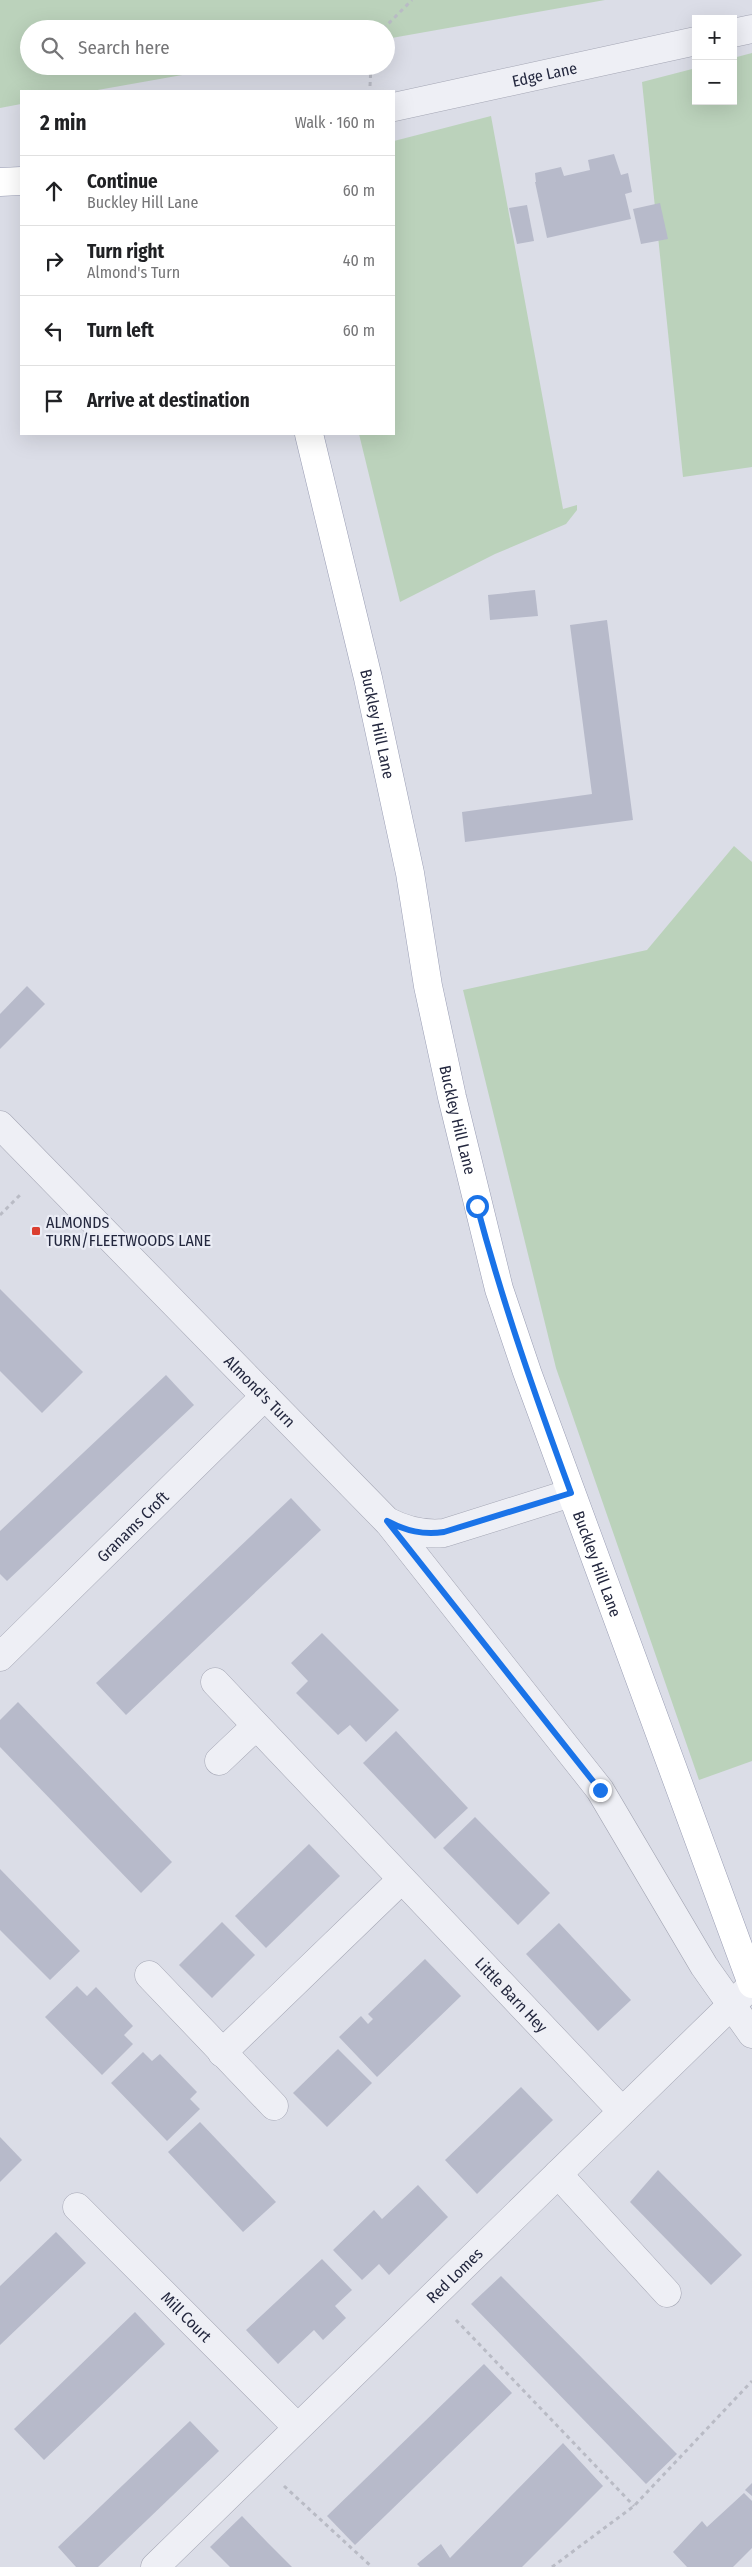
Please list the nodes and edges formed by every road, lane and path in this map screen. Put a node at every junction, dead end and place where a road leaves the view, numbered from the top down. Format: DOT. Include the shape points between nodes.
graph roads {
  1 [pos="412,0"];
  2 [pos="392,20"];
  3 [pos="752,29"];
  4 [pos="737,32"];
  5 [pos="692,42"];
  6 [pos="370,75"];
  7 [pos="369,90"];
  8 [pos="395,107"];
  9 [pos="20,181"];
  10 [pos="0,182"];
  11 [pos="309,435"];
  12 [pos="0,1124"];
  13 [pos="265,1396"];
  14 [pos="571,1493"];
  15 [pos="387,1521"];
  16 [pos="1,1653"];
  17 [pos="215,1682"];
  18 [pos="256,1726"];
  19 [pos="219,1761"];
  20 [pos="400,1880"];
  21 [pos="149,1975"];
  22 [pos="752,1984"];
  23 [pos="732,2005"];
  24 [pos="752,2034"];
  25 [pos="222,2053"];
  26 [pos="274,2106"];
  27 [pos="621,2110"];
  28 [pos="558,2174"];
  29 [pos="77,2207"];
  30 [pos="667,2293"];
  31 [pos="433,2296"];
  32 [pos="752,2381"];
  33 [pos="297,2427"];
  34 [pos="260,2463"];
  35 [pos="634,2506"];
  36 [pos="155,2567"];
  37 [pos="372,2567"];
  38 [pos="552,2567"];
  1 -- 2 [label="path"];
  3 -- 4 [label="street"];
  5 -- 8 [label="street, Edge Lane"];
  6 -- 7 [label="path"];
  9 -- 10 [label="main road"];
  11 -- 14 [label="main road, Buckley Hill Lane" via="370,688 410,873 430,995 477,1206 502,1298"];
  12 -- 13 [label="street, Almond's Turn"];
  13 -- 15 [label="street, Almond's Turn"];
  13 -- 16 [label="street, Granams Croft"];
  14 -- 15 [label="street, Almond's Turn" via="444,1532 414,1532"];
  14 -- 22 [label="main road, Buckley Hill Lane"];
  15 -- 23 [label="street" via="600,1790 704,1966"];
  17 -- 18 [label="street, Little Barn Hey"];
  18 -- 19 [label="street"];
  18 -- 20 [label="street, Little Barn Hey"];
  20 -- 25 [label="street"];
  20 -- 27 [label="street, Little Barn Hey"];
  21 -- 25 [label="street"];
  22 -- 23 [label="street, Red Lomes"];
  23 -- 24 [label="street"];
  23 -- 27 [label="street, Red Lomes"];
  25 -- 26 [label="street"];
  27 -- 28 [label="street, Red Lomes"];
  28 -- 30 [label="street"];
  28 -- 31 [label="street, Red Lomes"];
  29 -- 33 [label="street, Mill Court"];
  31 -- 33 [label="street, Red Lomes"];
  31 -- 35 [label="path"];
  32 -- 35 [label="path"];
  33 -- 34 [label="street, Red Lomes"];
  34 -- 36 [label="street, Red Lomes"];
  34 -- 37 [label="path"];
  35 -- 38 [label="path"];
}
